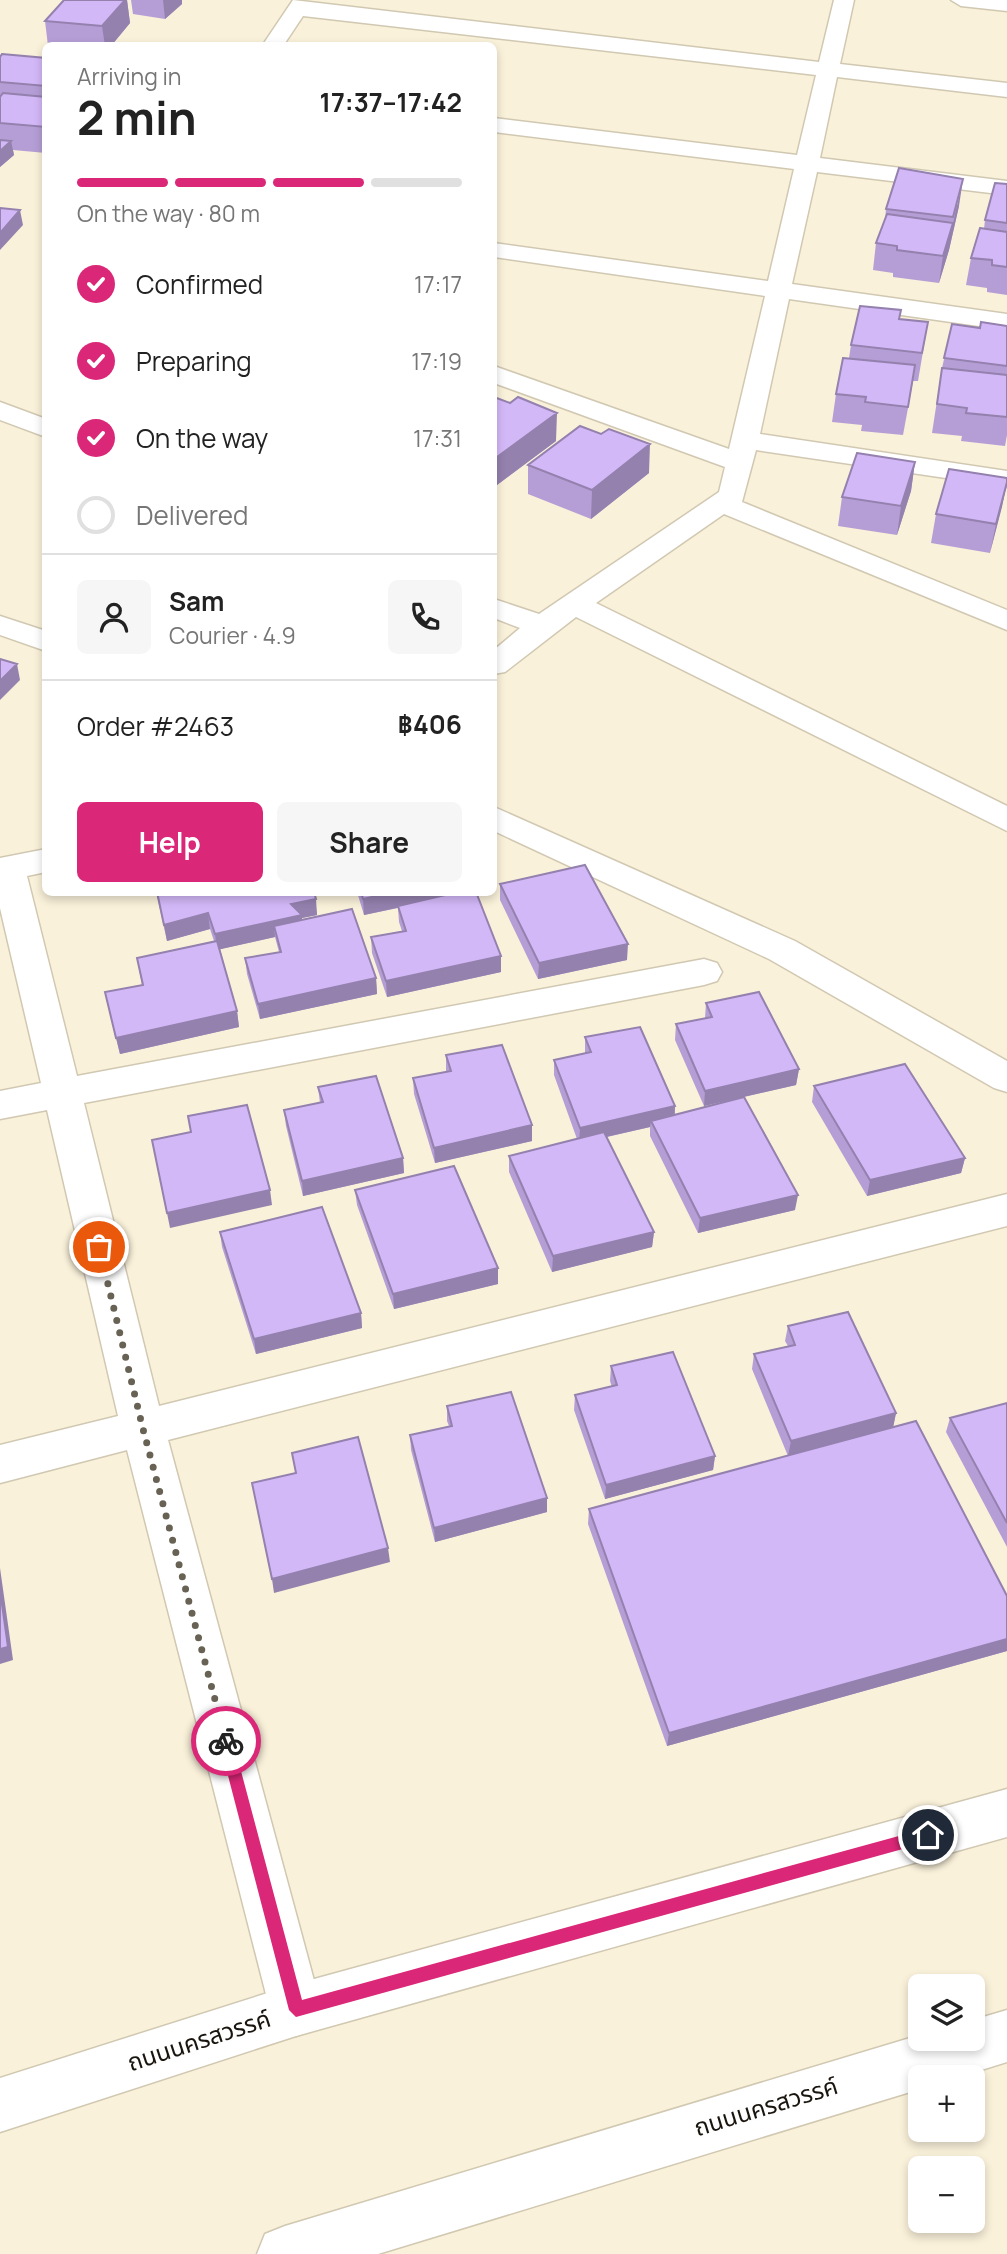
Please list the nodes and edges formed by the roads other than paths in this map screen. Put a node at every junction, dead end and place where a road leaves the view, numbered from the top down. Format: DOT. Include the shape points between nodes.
graph roads {
  1 [pos="844,0"];
  2 [pos="961,0"];
  3 [pos="300,5"];
  4 [pos="1007,5"];
  5 [pos="275,42"];
  6 [pos="829,69"];
  7 [pos="1007,90"];
  8 [pos="497,124"];
  9 [pos="807,163"];
  10 [pos="1007,188"];
  11 [pos="497,250"];
  12 [pos="778,290"];
  13 [pos="1007,322"];
  14 [pos="497,375"];
  15 [pos="0,410"];
  16 [pos="42,427"];
  17 [pos="743,451"];
  18 [pos="1007,479"];
  19 [pos="721,503"];
  20 [pos="574,604"];
  21 [pos="497,609"];
  22 [pos="1007,621"];
  23 [pos="0,625"];
  24 [pos="542,626"];
  25 [pos="42,641"];
  26 [pos="497,664"];
  27 [pos="497,819"];
  28 [pos="1007,820"];
  29 [pos="18,867"];
  30 [pos="704,972"];
  31 [pos="1007,1078"];
  32 [pos="62,1092"];
  33 [pos="0,1105"];
  34 [pos="1007,1210"];
  35 [pos="143,1429"];
  36 [pos="0,1464"];
  37 [pos="1007,1813"];
  38 [pos="296,2010"];
  39 [pos="1007,2036"];
  40 [pos="0,2105"];
  41 [pos="285,2254"];
  1 -- 6 [label="street"];
  2 -- 4 [label="street"];
  3 -- 5 [label="street"];
  3 -- 6 [label="street"];
  6 -- 7 [label="street"];
  6 -- 9 [label="street"];
  8 -- 9 [label="street"];
  9 -- 10 [label="street"];
  9 -- 12 [label="street"];
  11 -- 12 [label="street"];
  12 -- 13 [label="street"];
  12 -- 17 [label="street"];
  14 -- 17 [label="street"];
  15 -- 16 [label="street"];
  17 -- 18 [label="street"];
  17 -- 19 [label="street" via="732,496"];
  19 -- 20 [label="street"];
  19 -- 22 [label="street"];
  20 -- 24 [label="street"];
  20 -- 28 [label="street"];
  21 -- 24 [label="street"];
  23 -- 25 [label="street"];
  24 -- 26 [label="street"];
  27 -- 31 [label="street" via="782,950"];
  29 -- 32 [label="street"];
  30 -- 32 [label="street"];
  32 -- 33 [label="street"];
  32 -- 35 [label="street"];
  34 -- 35 [label="street"];
  35 -- 36 [label="street"];
  35 -- 38 [label="street"];
  37 -- 38 [label="street, ถนนนครสวรรค์"];
  38 -- 40 [label="street, ถนนนครสวรรค์"];
  39 -- 41 [label="street, ถนนนครสวรรค์"];
}
